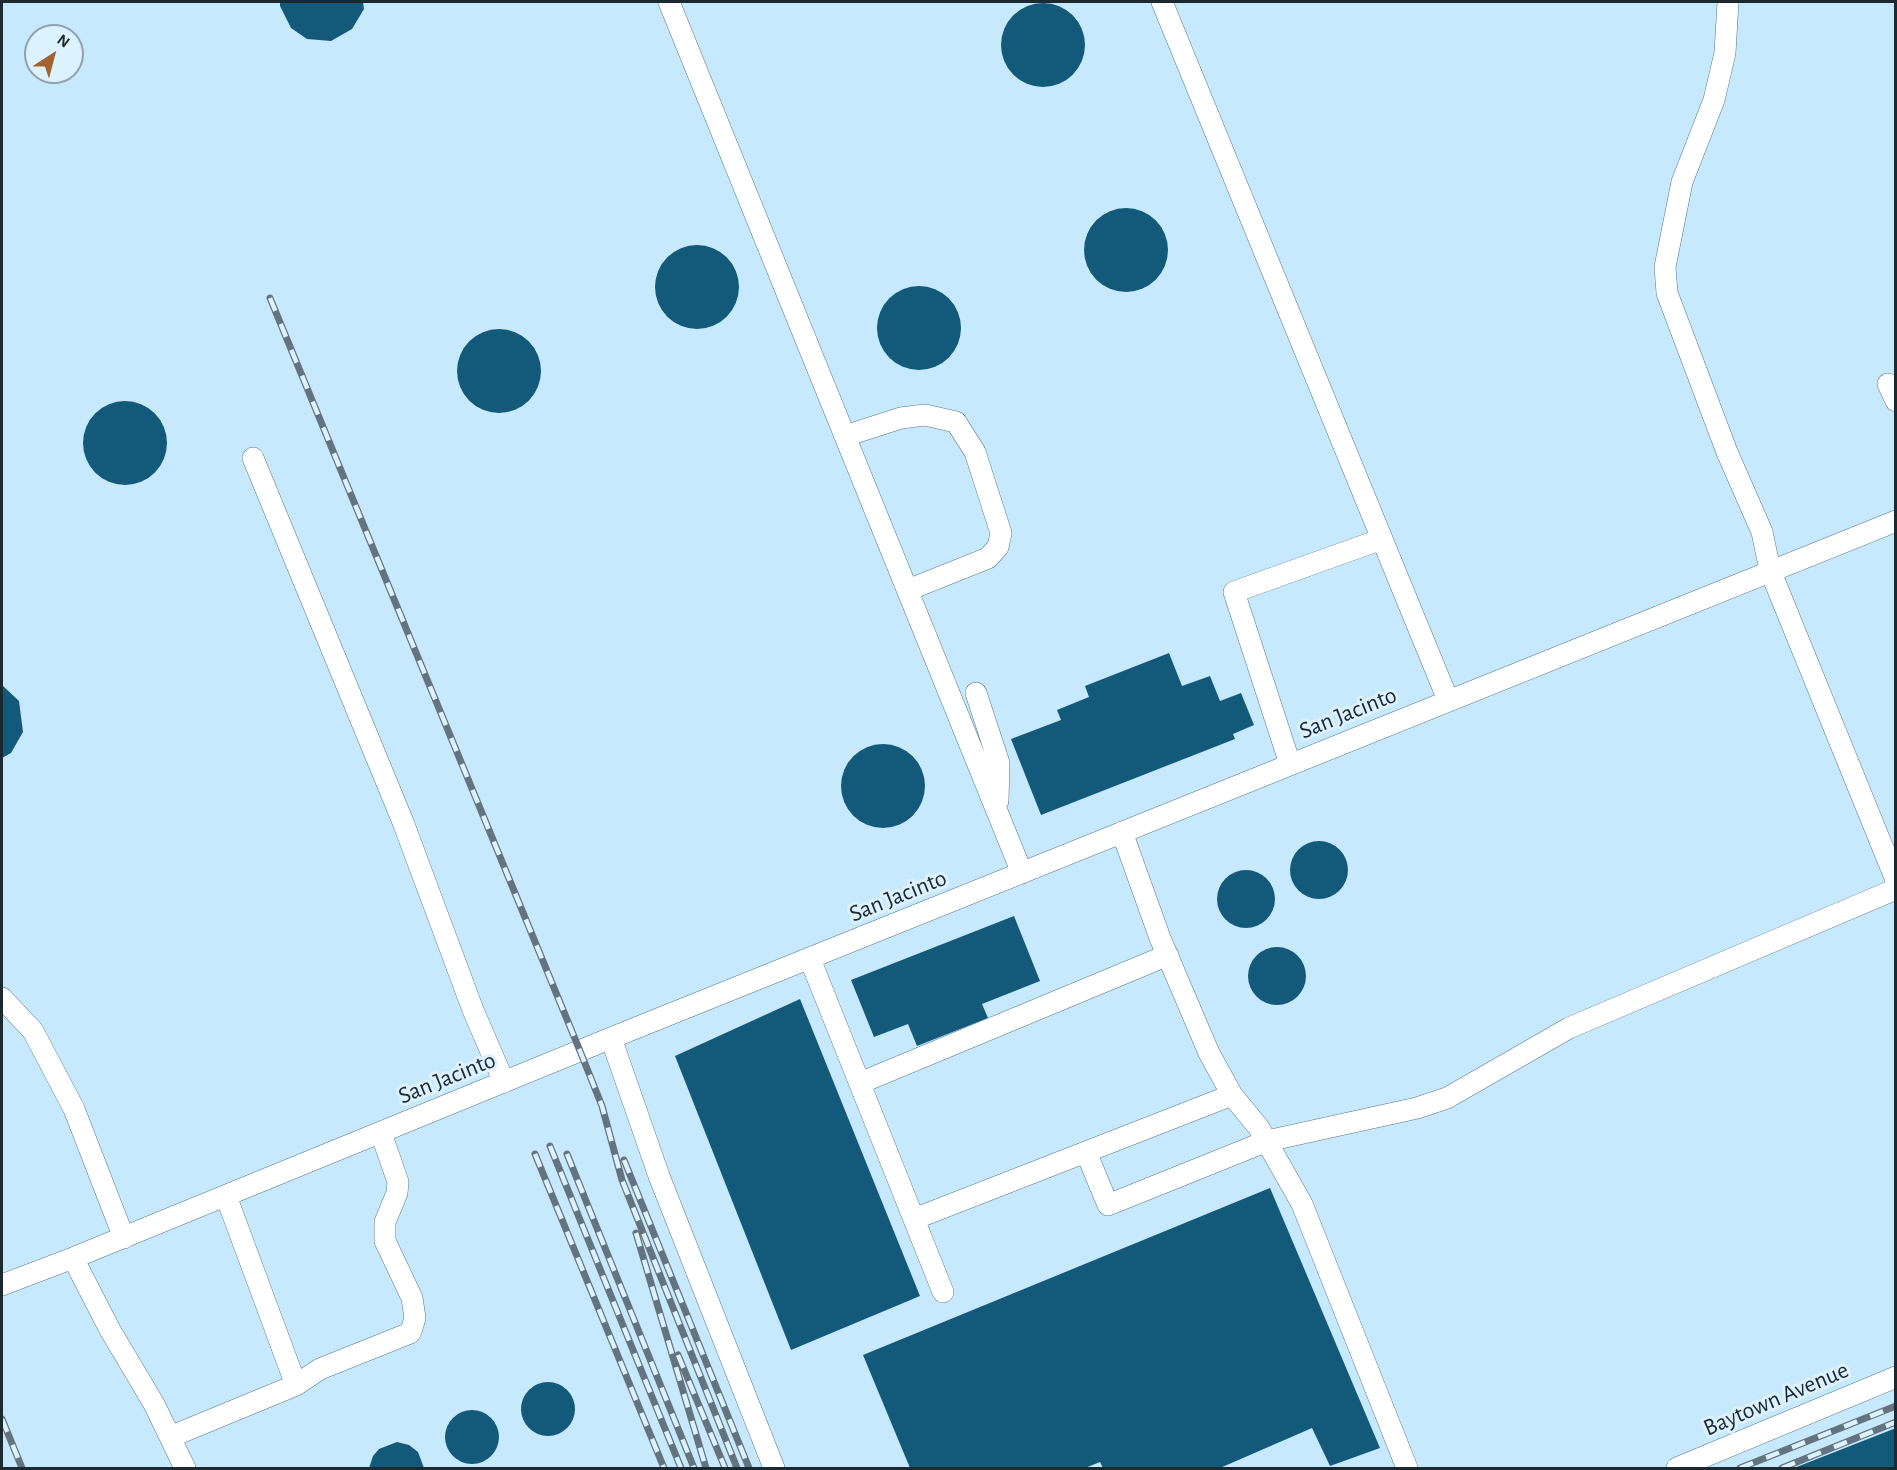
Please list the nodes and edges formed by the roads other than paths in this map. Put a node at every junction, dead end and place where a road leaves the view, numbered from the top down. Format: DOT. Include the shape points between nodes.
graph roads {
  1 [pos="669,2"];
  2 [pos="1162,2"];
  3 [pos="1728,2"];
  4 [pos="845,436"];
  5 [pos="253,458"];
  6 [pos="1896,521"];
  7 [pos="1382,539"];
  8 [pos="1770,570"];
  9 [pos="908,590"];
  10 [pos="976,693"];
  11 [pos="1448,700"];
  12 [pos="1290,764"];
  13 [pos="998,811"];
  14 [pos="1122,832"];
  15 [pos="1023,873"];
  16 [pos="1896,880"];
  17 [pos="1896,889"];
  18 [pos="1168,955"];
  19 [pos="810,959"];
  20 [pos="2,998"];
  21 [pos="611,1038"];
  22 [pos="504,1082"];
  23 [pos="860,1083"];
  24 [pos="1232,1095"];
  25 [pos="381,1132"];
  26 [pos="1267,1141"];
  27 [pos="1086,1152"];
  28 [pos="226,1196"];
  29 [pos="914,1219"];
  30 [pos="124,1238"];
  31 [pos="74,1258"];
  32 [pos="2,1285"];
  33 [pos="943,1292"];
  34 [pos="1896,1377"];
  35 [pos="296,1385"];
  36 [pos="170,1437"];
  37 [pos="185,1468"];
  38 [pos="774,1468"];
  39 [pos="1407,1468"];
  40 [pos="1677,1468"];
  1 -- 4 [label="street"];
  2 -- 7 [label="street"];
  3 -- 8 [label="street" via="1725,53 1714,100 1682,182 1665,267 1667,293 1762,532"];
  4 -- 9 [label="street"];
  4 -- 9 [label="street" via="901,418 925,415 956,422 975,452 1001,533 998,547 988,558"];
  5 -- 22 [label="street" via="403,822"];
  6 -- 8 [label="street, San Jacinto"];
  7 -- 11 [label="street"];
  7 -- 12 [label="street" via="1234,592"];
  8 -- 11 [label="street, San Jacinto"];
  8 -- 16 [label="street"];
  9 -- 13 [label="street"];
  10 -- 13 [label="street" via="999,764"];
  11 -- 12 [label="street, San Jacinto"];
  12 -- 14 [label="street, San Jacinto"];
  13 -- 15 [label="street"];
  14 -- 15 [label="street, San Jacinto"];
  14 -- 18 [label="street"];
  15 -- 19 [label="street, San Jacinto"];
  17 -- 26 [label="street" via="1569,1028 1447,1098"];
  18 -- 23 [label="street"];
  18 -- 24 [label="street" via="1209,1053"];
  19 -- 21 [label="street, San Jacinto"];
  19 -- 23 [label="street"];
  20 -- 30 [label="street" via="33,1031 74,1109"];
  21 -- 22 [label="street, San Jacinto"];
  21 -- 38 [label="street" via="658,1176"];
  22 -- 25 [label="street, San Jacinto"];
  23 -- 29 [label="street"];
  24 -- 26 [label="street"];
  24 -- 27 [label="street"];
  25 -- 28 [label="street, San Jacinto"];
  25 -- 35 [label="street" via="398,1182 385,1222 385,1241 412,1298 415,1318 410,1334 320,1369"];
  26 -- 27 [label="street" via="1108,1205"];
  26 -- 39 [label="street" via="1302,1204"];
  27 -- 29 [label="street"];
  28 -- 30 [label="street, San Jacinto"];
  28 -- 35 [label="street"];
  29 -- 33 [label="street"];
  30 -- 31 [label="street, San Jacinto"];
  31 -- 32 [label="street, San Jacinto"];
  31 -- 36 [label="street"];
  34 -- 40 [label="street, Baytown Avenue"];
  35 -- 36 [label="street"];
  36 -- 37 [label="street"];
}
